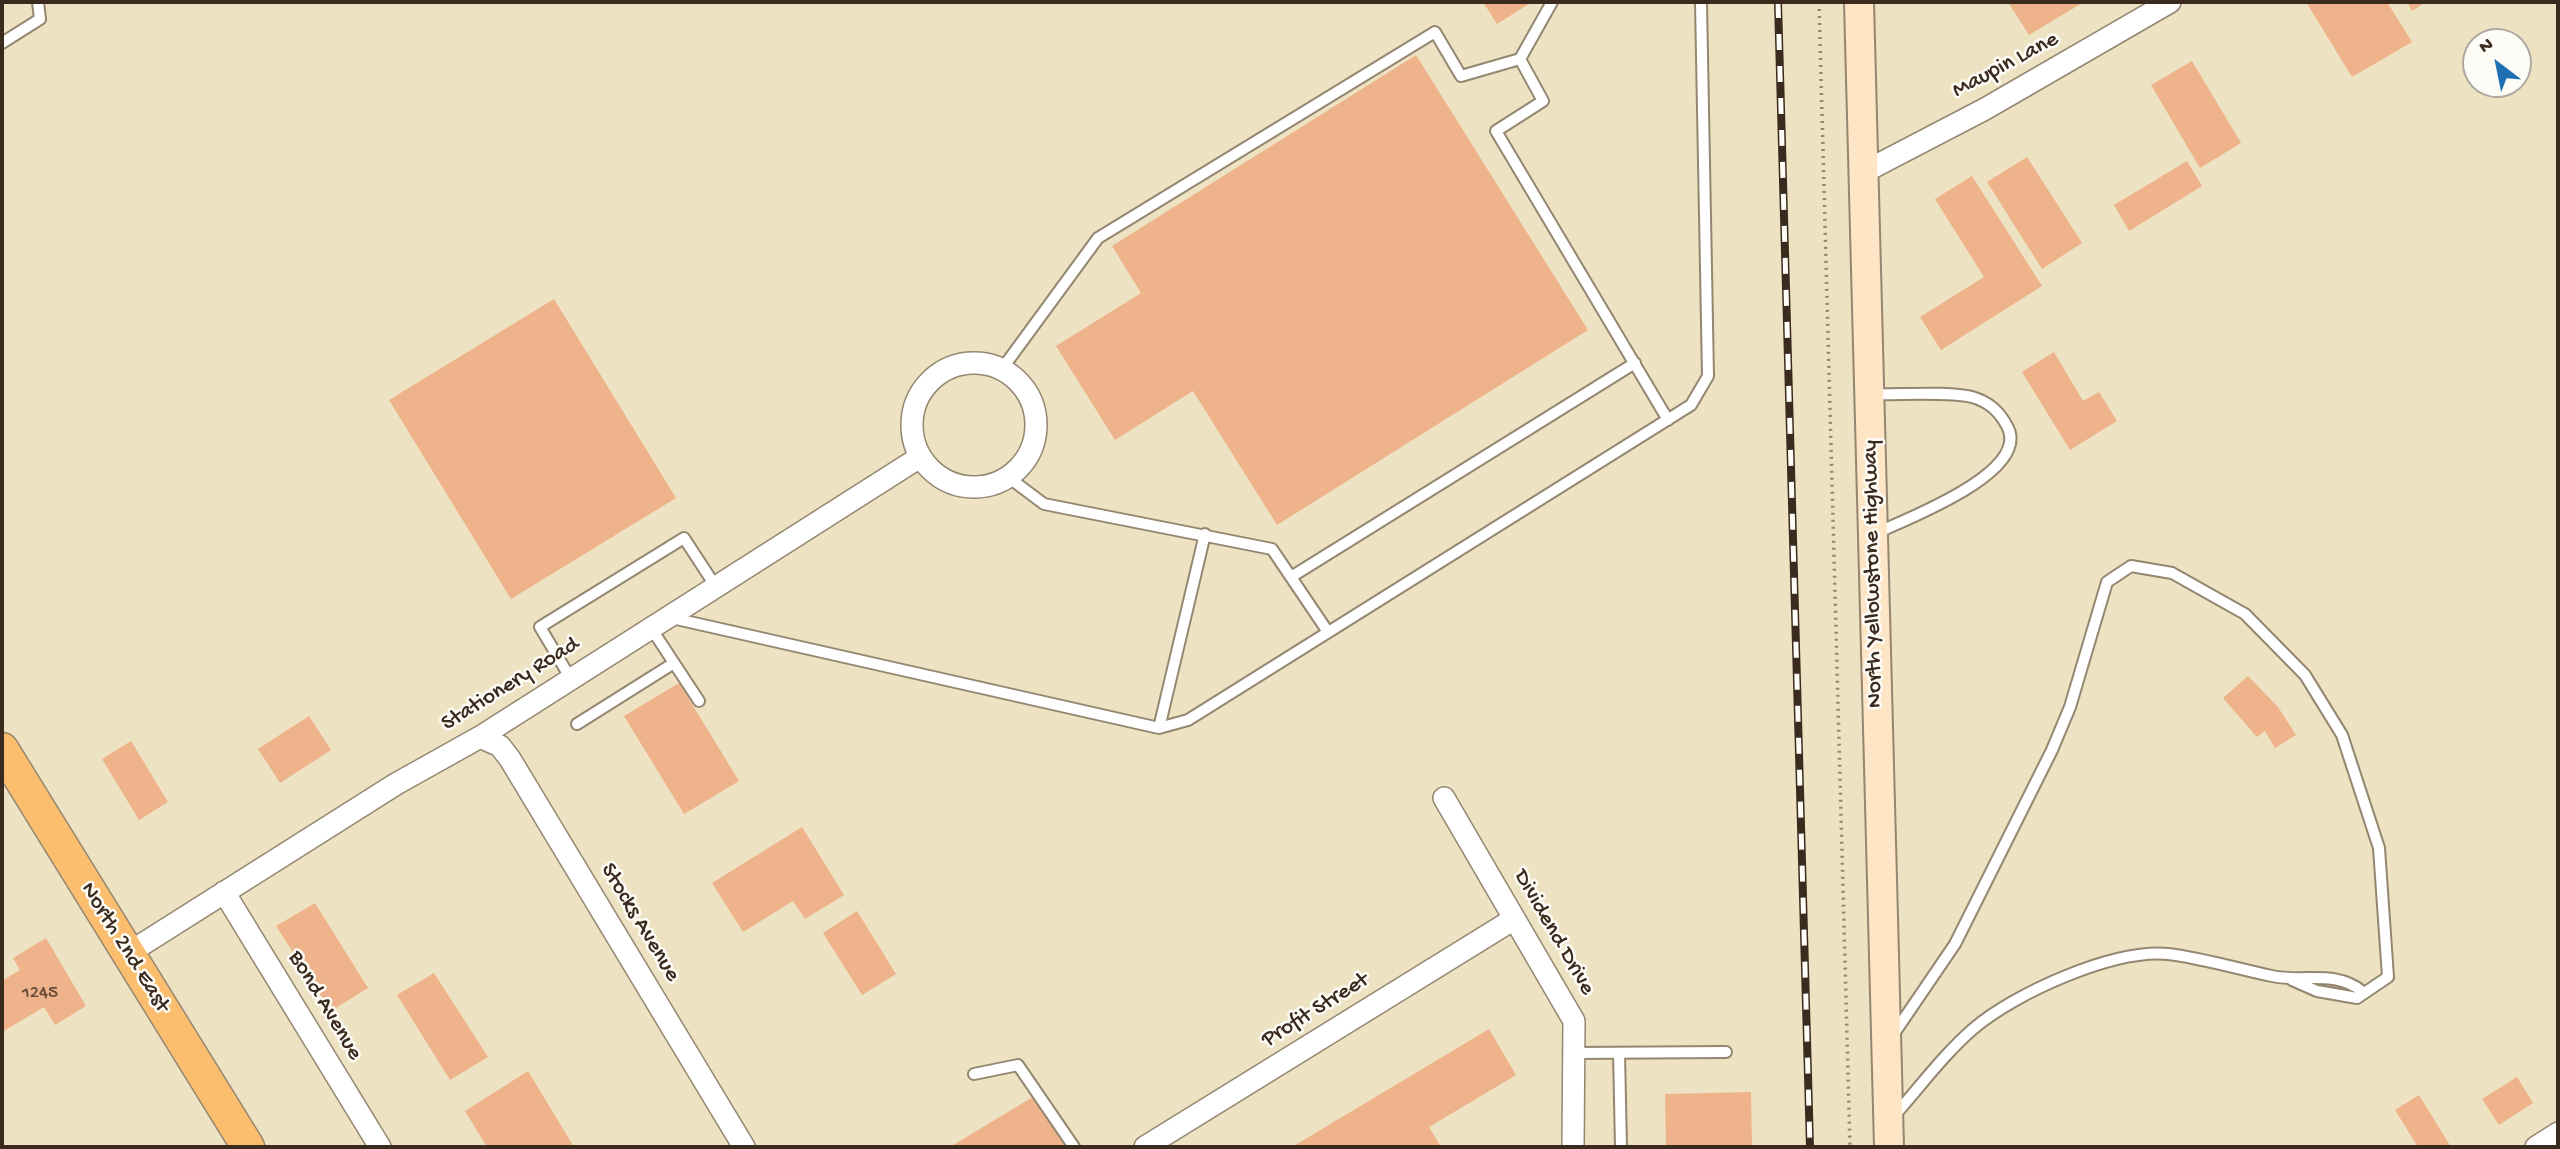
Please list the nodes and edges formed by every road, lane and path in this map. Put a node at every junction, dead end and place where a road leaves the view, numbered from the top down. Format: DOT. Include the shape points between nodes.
graph roads {
  1 [pos="38,2"];
  2 [pos="1552,2"];
  3 [pos="1701,2"];
  4 [pos="1819,2"];
  5 [pos="1859,2"];
  6 [pos="2170,2"];
  7 [pos="2,43"];
  8 [pos="1520,59"];
  9 [pos="1864,172"];
  10 [pos="1635,363"];
  11 [pos="1002,369"];
  12 [pos="1870,394"];
  13 [pos="1668,420"];
  14 [pos="920,457"];
  15 [pos="1008,477"];
  16 [pos="1205,534"];
  17 [pos="1873,534"];
  18 [pos="1291,576"];
  19 [pos="716,587"];
  20 [pos="660,622"];
  21 [pos="1328,632"];
  22 [pos="674,663"];
  23 [pos="570,679"];
  24 [pos="699,701"];
  25 [pos="577,724"];
  26 [pos="1159,728"];
  27 [pos="480,737"];
  28 [pos="2,749"];
  29 [pos="1444,798"];
  30 [pos="224,892"];
  31 [pos="1514,919"];
  32 [pos="127,954"];
  33 [pos="2292,980"];
  34 [pos="2363,992"];
  35 [pos="1885,1046"];
  36 [pos="1726,1052"];
  37 [pos="1574,1053"];
  38 [pos="1619,1053"];
  39 [pos="974,1074"];
  40 [pos="2558,1133"];
  41 [pos="1888,1135"];
  42 [pos="248,1147"];
  43 [pos="380,1147"];
  44 [pos="744,1147"];
  45 [pos="1074,1147"];
  46 [pos="1145,1147"];
  47 [pos="1573,1147"];
  48 [pos="1622,1147"];
  49 [pos="1850,1147"];
  50 [pos="2536,1147"];
  1 -- 7 [label="lane" via="40,19"];
  2 -- 8 [label="lane"];
  3 -- 13 [label="lane" via="1708,376 1691,405"];
  4 -- 49 [label="path"];
  5 -- 9 [label="main road, North Yellowstone Highway"];
  6 -- 9 [label="street, Maupin Lane" via="1985,109"];
  8 -- 10 [label="lane" via="1543,101 1496,131"];
  8 -- 11 [label="lane" via="1461,76 1435,32 1098,238"];
  9 -- 12 [label="main road, North Yellowstone Highway"];
  10 -- 13 [label="lane"];
  10 -- 18 [label="lane"];
  11 -- 14 [label="street" via="970,362 950,367 932,379 919,395 912,416 912,437"];
  11 -- 15 [label="street" via="1026,389 1037,426 1023,464"];
  12 -- 17 [label="main road, North Yellowstone Highway"];
  12 -- 17 [label="lane" via="1971,397 1999,410 2011,432 2007,456 1962,494"];
  13 -- 21 [label="lane"];
  14 -- 15 [label="street" via="950,483 990,485"];
  14 -- 19 [label="street, Stationery Road"];
  15 -- 16 [label="lane" via="1044,503"];
  16 -- 18 [label="lane" via="1272,549"];
  16 -- 26 [label="lane"];
  17 -- 35 [label="main road, North Yellowstone Highway"];
  18 -- 21 [label="lane"];
  19 -- 20 [label="street, Stationery Road"];
  19 -- 23 [label="lane" via="684,538 540,627"];
  20 -- 22 [label="lane"];
  20 -- 23 [label="street, Stationery Road"];
  20 -- 26 [label="lane"];
  21 -- 26 [label="lane" via="1188,720"];
  22 -- 24 [label="lane"];
  22 -- 25 [label="lane"];
  23 -- 27 [label="street, Stationery Road"];
  27 -- 30 [label="street, Stationery Road"];
  27 -- 44 [label="street, Stocks Avenue" via="500,746 510,759"];
  28 -- 32 [label="main road, North 2nd East"];
  29 -- 31 [label="street, Dividend Drive"];
  30 -- 32 [label="street, Stationery Road"];
  30 -- 43 [label="street, Bond Avenue"];
  31 -- 37 [label="street, Dividend Drive" via="1574,1021"];
  31 -- 46 [label="street, Profit Street"];
  32 -- 42 [label="main road, North 2nd East"];
  33 -- 34 [label="lane" via="2316,976 2349,981"];
  33 -- 34 [label="lane" via="2339,997 2357,998"];
  33 -- 41 [label="lane" via="2168,954 2113,958 2031,993 1973,1029"];
  34 -- 35 [label="lane" via="2388,977 2379,848 2342,735 2305,675 2245,614 2172,573 2131,566 2107,582 2070,707 2052,750 1955,944"];
  35 -- 41 [label="main road, North Yellowstone Highway"];
  36 -- 38 [label="lane"];
  37 -- 38 [label="lane"];
  37 -- 47 [label="street, Dividend Drive"];
  38 -- 48 [label="lane"];
  39 -- 45 [label="lane" via="1018,1065"];
  40 -- 50 [label="street"];
}
